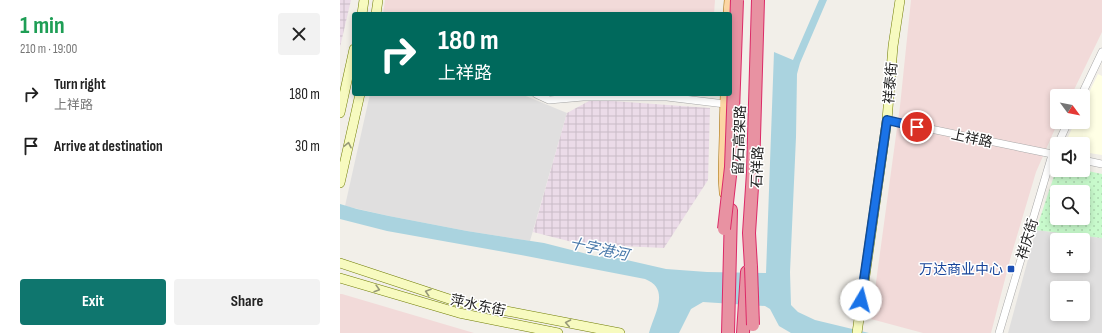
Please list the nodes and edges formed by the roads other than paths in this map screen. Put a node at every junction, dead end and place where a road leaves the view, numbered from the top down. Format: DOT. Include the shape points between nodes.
graph roads {
  1 [pos="364,0"];
  2 [pos="378,0"];
  3 [pos="730,0"];
  4 [pos="737,0"];
  5 [pos="758,0"];
  6 [pos="763,0"];
  7 [pos="900,0"];
  8 [pos="362,12"];
  9 [pos="376,12"];
  10 [pos="729,12"];
  11 [pos="1102,52"];
  12 [pos="352,58"];
  13 [pos="1084,89"];
  14 [pos="360,96"];
  15 [pos="540,96"];
  16 [pos="726,99"];
  17 [pos="340,112"];
  18 [pos="887,120"];
  19 [pos="1050,154"];
  20 [pos="1090,161"];
  21 [pos="1102,164"];
  22 [pos="732,167"];
  23 [pos="1050,171"];
  24 [pos="340,183"];
  25 [pos="749,233"];
  26 [pos="340,263"];
  27 [pos="340,278"];
  28 [pos="857,330"];
  29 [pos="558,333"];
  30 [pos="620,333"];
  31 [pos="720,333"];
  32 [pos="724,333"];
  33 [pos="728,333"];
  34 [pos="743,333"];
  35 [pos="749,333"];
  36 [pos="753,333"];
  37 [pos="999,333"];
  1 -- 8 [label="street"];
  2 -- 9 [label="street"];
  3 -- 10 [label="main road"];
  4 -- 22 [label="highway, 留石高架路, bridge"];
  5 -- 25 [label="highway, 留石高架路"];
  6 -- 35 [label="main road, 石祥路, bridge"];
  7 -- 18 [label="street, 祥泰街" via="893,46"];
  11 -- 13 [label="street"];
  12 -- 17 [label="street"];
  24 -- 14 [label="street, one-way"];
  15 -- 16 [label="street" via="549,100 583,97"];
  16 -- 32 [label="main road" via="724,176 727,230"];
  18 -- 19 [label="street, 上祥路"];
  18 -- 28 [label="street, 祥泰街"];
  20 -- 21 [label="street"];
  22 -- 31 [label="highway, 留石高架路, bridge" via="724,229"];
  22 -- 33 [label="highway, 留石高架路, bridge"];
  23 -- 37 [label="street, 祥庆街"];
  25 -- 34 [label="highway, 留石高架路"];
  25 -- 36 [label="highway, 留石高架路, bridge"];
  30 -- 26 [label="street, 萍水东街, one-way" via="455,301"];
  27 -- 29 [label="street, 萍水东街, one-way" via="459,313"];
}
